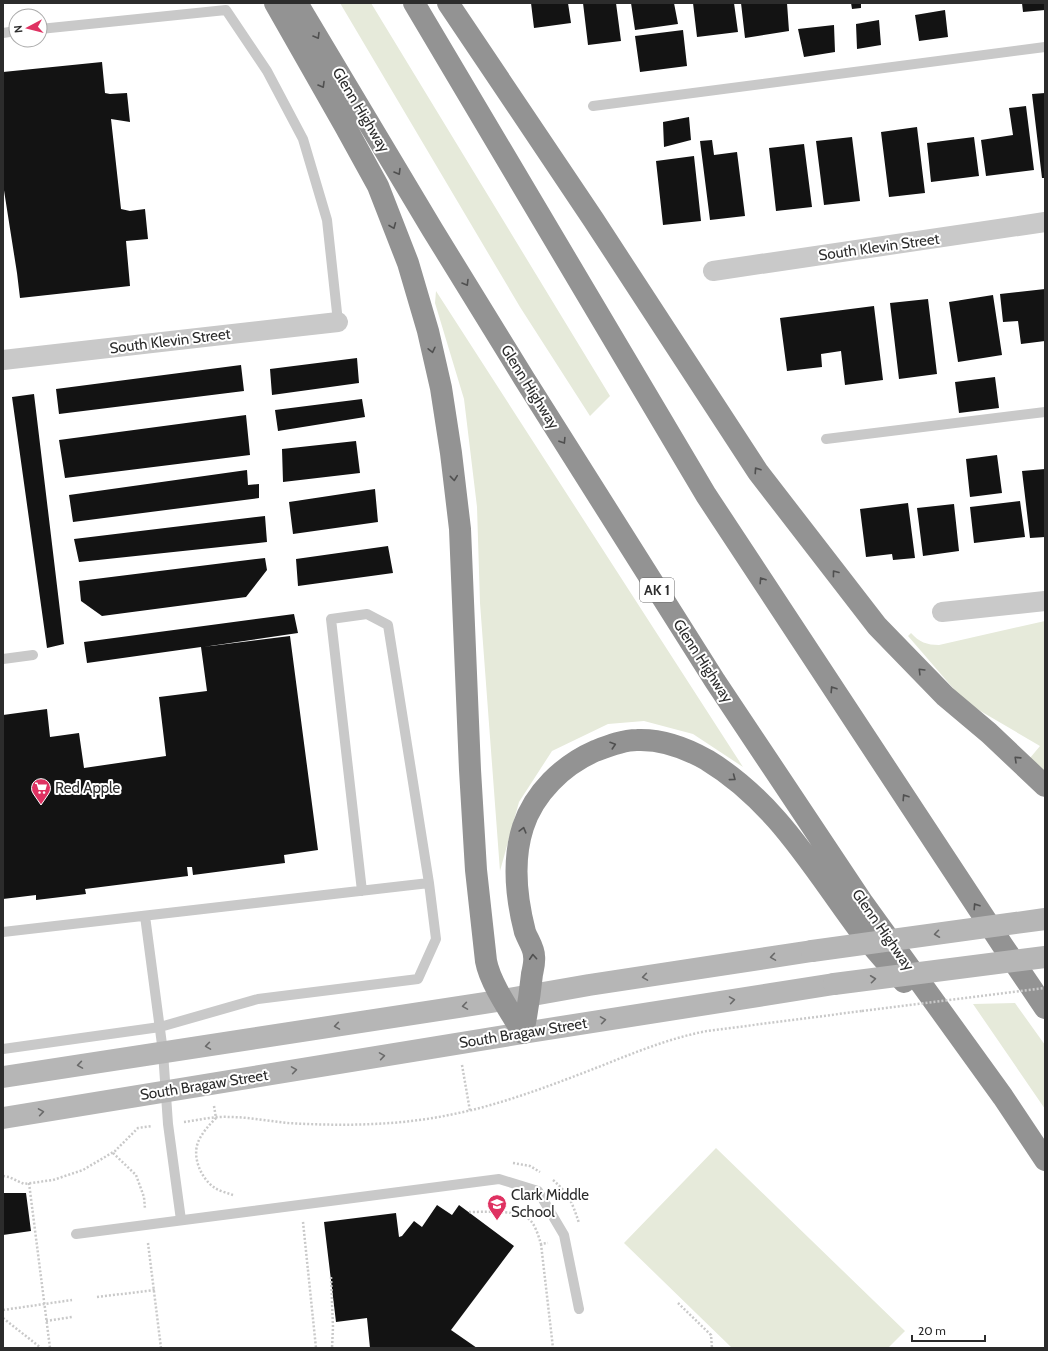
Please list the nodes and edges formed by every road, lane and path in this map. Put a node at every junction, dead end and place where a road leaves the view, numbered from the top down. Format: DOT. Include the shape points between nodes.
graph roads {
  1 [pos="275,3"];
  2 [pos="297,3"];
  3 [pos="414,3"];
  4 [pos="448,3"];
  5 [pos="48,28"];
  6 [pos="1045,47"];
  7 [pos="593,106"];
  8 [pos="1045,222"];
  9 [pos="713,271"];
  10 [pos="338,322"];
  11 [pos="3,360"];
  12 [pos="1045,412"];
  13 [pos="826,439"];
  14 [pos="1045,601"];
  15 [pos="942,612"];
  16 [pos="33,655"];
  17 [pos="3,659"];
  18 [pos="1045,786"];
  19 [pos="429,883"];
  20 [pos="362,891"];
  21 [pos="145,916"];
  22 [pos="1045,919"];
  23 [pos="3,932"];
  24 [pos="1045,957"];
  25 [pos="1045,988"];
  26 [pos="530,996"];
  27 [pos="504,1000"];
  28 [pos="1045,1008"];
  29 [pos="160,1027"];
  30 [pos="523,1033"];
  31 [pos="3,1049"];
  32 [pos="163,1052"];
  33 [pos="3,1076"];
  34 [pos="165,1092"];
  35 [pos="1003,1097"];
  36 [pos="3,1118"];
  37 [pos="138,1128"];
  38 [pos="112,1153"];
  39 [pos="1045,1160"];
  40 [pos="3,1176"];
  41 [pos="29,1183"];
  42 [pos="236,1197"];
  43 [pos="468,1212"];
  44 [pos="181,1220"];
  45 [pos="303,1222"];
  46 [pos="147,1224"];
  47 [pos="76,1234"];
  48 [pos="565,1240"];
  49 [pos="149,1243"];
  50 [pos="142,1244"];
  51 [pos="540,1244"];
  52 [pos="331,1277"];
  53 [pos="155,1290"];
  54 [pos="97,1297"];
  55 [pos="72,1300"];
  56 [pos="678,1303"];
  57 [pos="44,1304"];
  58 [pos="580,1309"];
  59 [pos="3,1310"];
  60 [pos="72,1317"];
  61 [pos="3,1318"];
  62 [pos="46,1321"];
  63 [pos="41,1348"];
  64 [pos="50,1348"];
  65 [pos="161,1348"];
  66 [pos="316,1348"];
  67 [pos="332,1348"];
  68 [pos="553,1348"];
  69 [pos="712,1348"];
  1 -- 27 [label="highway, one-way" via="378,186 408,263 428,331 441,388 460,529 470,770 476,870 485,953 488,969"];
  2 -- 35 [label="highway, Glenn Highway / AK 1, one-way" via="521,374 714,681 863,903"];
  28 -- 3 [label="highway, one-way" via="706,495"];
  18 -- 4 [label="highway, one-way" via="945,696 877,626 763,478"];
  5 -- 10 [label="lane" via="226,10 267,71 303,139 327,220"];
  6 -- 7 [label="lane"];
  8 -- 9 [label="street, South Klevin Street"];
  10 -- 11 [label="street, South Klevin Street"];
  12 -- 13 [label="lane"];
  14 -- 15 [label="street"];
  16 -- 17 [label="lane"];
  19 -- 20 [label="lane"];
  19 -- 20 [label="lane" via="388,624 367,614 331,619"];
  19 -- 29 [label="lane" via="436,939 418,980 258,999"];
  20 -- 21 [label="lane"];
  21 -- 23 [label="lane"];
  21 -- 29 [label="lane"];
  22 -- 26 [label="main road, one-way, bridge" via="812,951"];
  30 -- 24 [label="main road, South Bragaw Street, one-way, bridge" via="834,984"];
  25 -- 42 [label="path, bridge" via="685,1035 516,1097 448,1116 396,1123 351,1125 216,1118 198,1142 196,1160 202,1174 214,1187"];
  26 -- 27 [label="main road"];
  26 -- 30 [label="highway"];
  26 -- 35 [label="highway, one-way" via="534,956 520,912 516,866 523,826 533,804 547,786 582,757 619,743 653,740 698,755 723,770 771,812 805,854 855,925"];
  27 -- 30 [label="highway"];
  27 -- 32 [label="main road, one-way"];
  29 -- 31 [label="lane"];
  29 -- 32 [label="lane"];
  34 -- 30 [label="main road, South Bragaw Street, one-way"];
  32 -- 33 [label="main road, one-way"];
  32 -- 34 [label="lane"];
  36 -- 34 [label="main road, South Bragaw Street, one-way"];
  34 -- 44 [label="lane"];
  35 -- 39 [label="highway, Glenn Highway / AK 1"];
  37 -- 38 [label="path"];
  38 -- 41 [label="path" via="82,1170 53,1180"];
  38 -- 46 [label="path" via="136,1175 144,1197"];
  40 -- 41 [label="path" via="24,1184"];
  41 -- 57 [label="path"];
  43 -- 51 [label="path" via="525,1216 533,1224"];
  44 -- 46 [label="lane"];
  44 -- 48 [label="lane" via="499,1179 538,1191"];
  45 -- 66 [label="path"];
  46 -- 47 [label="lane"];
  46 -- 49 [label="path"];
  48 -- 51 [label="path"];
  48 -- 58 [label="lane"];
  49 -- 50 [label="path"];
  49 -- 53 [label="path"];
  51 -- 68 [label="path"];
  52 -- 67 [label="path"];
  53 -- 54 [label="path"];
  53 -- 65 [label="path"];
  55 -- 57 [label="path"];
  56 -- 69 [label="path" via="711,1336"];
  57 -- 59 [label="path"];
  57 -- 62 [label="path"];
  60 -- 62 [label="path"];
  61 -- 63 [label="path"];
  62 -- 64 [label="path"];
}
